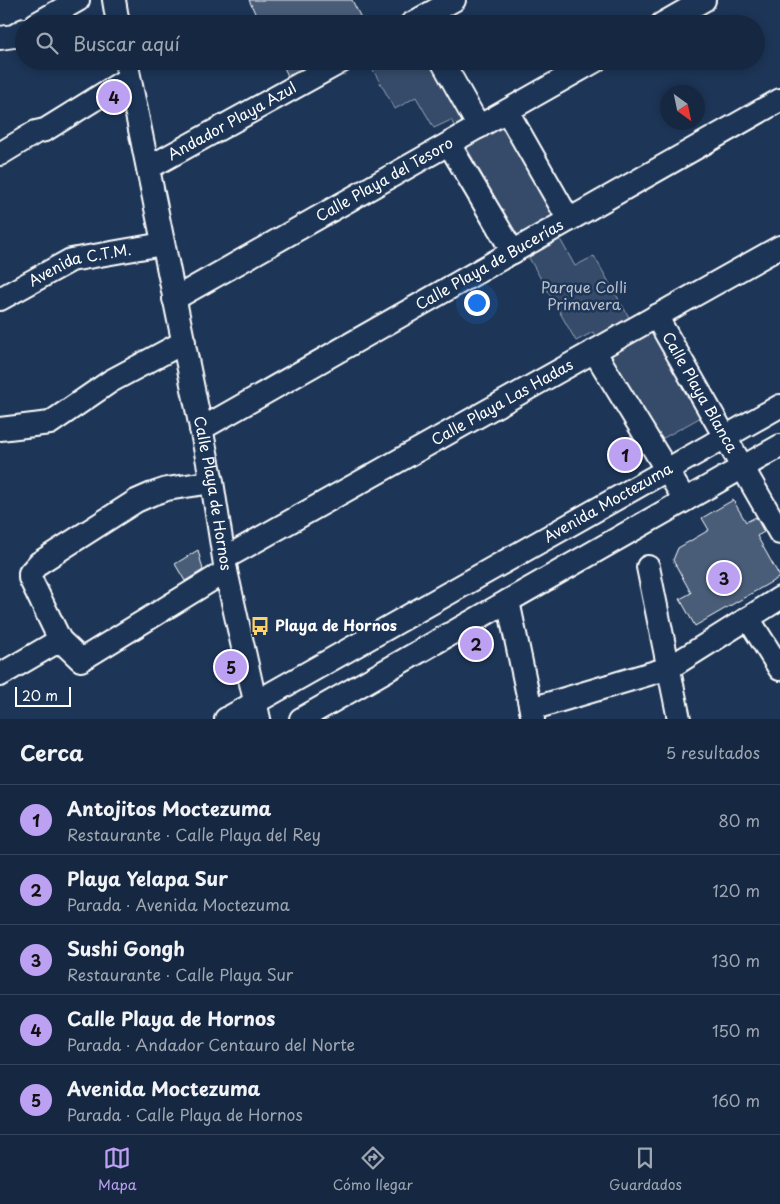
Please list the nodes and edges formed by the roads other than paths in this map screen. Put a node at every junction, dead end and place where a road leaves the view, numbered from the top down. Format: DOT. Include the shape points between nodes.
graph roads {
  1 [pos="78,0"];
  2 [pos="454,0"];
  3 [pos="704,0"];
  4 [pos="52,15"];
  5 [pos="428,15"];
  6 [pos="678,15"];
  7 [pos="15,35"];
  8 [pos="0,38"];
  9 [pos="127,70"];
  10 [pos="128,70"];
  11 [pos="326,70"];
  12 [pos="447,70"];
  13 [pos="579,70"];
  14 [pos="780,100"];
  15 [pos="507,111"];
  16 [pos="479,127"];
  17 [pos="449,144"];
  18 [pos="0,154"];
  19 [pos="148,168"];
  20 [pos="569,220"];
  21 [pos="163,244"];
  22 [pos="780,247"];
  23 [pos="513,252"];
  24 [pos="0,299"];
  25 [pos="174,299"];
  26 [pos="656,316"];
  27 [pos="184,342"];
  28 [pos="594,351"];
  29 [pos="780,406"];
  30 [pos="0,429"];
  31 [pos="201,429"];
  32 [pos="725,438"];
  33 [pos="780,446"];
  34 [pos="742,467"];
  35 [pos="667,471"];
  36 [pos="212,482"];
  37 [pos="685,500"];
  38 [pos="780,533"];
  39 [pos="225,565"];
  40 [pos="648,567"];
  41 [pos="780,598"];
  42 [pos="508,601"];
  43 [pos="748,618"];
  44 [pos="60,640"];
  45 [pos="669,668"];
  46 [pos="780,669"];
  47 [pos="0,676"];
  48 [pos="257,711"];
  49 [pos="532,714"];
  50 [pos="226,719"];
  51 [pos="300,719"];
  52 [pos="679,719"];
  1 -- 4 [label="street"];
  2 -- 5 [label="street"];
  3 -- 6 [label="street"];
  7 -- 8 [label="street"];
  9 -- 18 [label="street" via="45,130"];
  10 -- 19 [label="street, Calle Playa de Hornos"];
  11 -- 19 [label="street, Andador Playa Azul"];
  12 -- 16 [label="street"];
  13 -- 15 [label="street, Calle Playa del Tesoro"];
  14 -- 20 [label="street, Calle Playa de Bucerías"];
  15 -- 16 [label="street, Calle Playa del Tesoro"];
  15 -- 20 [label="street"];
  16 -- 17 [label="street, Calle Playa del Tesoro"];
  17 -- 23 [label="street"];
  17 -- 25 [label="street, Calle Playa del Tesoro"];
  19 -- 21 [label="street, Calle Playa de Hornos"];
  20 -- 23 [label="street, Calle Playa de Bucerías"];
  21 -- 24 [label="street, Avenida C.T.M." via="70,260"];
  21 -- 25 [label="street, Calle Playa de Hornos"];
  22 -- 26 [label="street, Calle Playa Las Hadas"];
  23 -- 31 [label="street, Calle Playa de Bucerías"];
  25 -- 27 [label="street, Calle Playa de Hornos"];
  26 -- 28 [label="street, Calle Playa Las Hadas"];
  26 -- 32 [label="street, Calle Playa Blanca"];
  27 -- 30 [label="street" via="111,381 50,423"];
  27 -- 31 [label="street, Calle Playa de Hornos"];
  28 -- 35 [label="street"];
  28 -- 39 [label="street, Calle Playa Las Hadas"];
  29 -- 32 [label="street, Avenida Moctezuma"];
  31 -- 36 [label="street, Calle Playa de Hornos"];
  32 -- 34 [label="street, Calle Playa Blanca"];
  32 -- 35 [label="street, Avenida Moctezuma"];
  33 -- 34 [label="street"];
  34 -- 37 [label="street"];
  34 -- 38 [label="street, Calle Playa Blanca"];
  35 -- 37 [label="street"];
  35 -- 48 [label="street, Avenida Moctezuma"];
  36 -- 39 [label="street, Calle Playa de Hornos"];
  36 -- 44 [label="street" via="167,489 136,501 40,563 30,573"];
  37 -- 42 [label="street"];
  39 -- 44 [label="street, Calle Playa Las Hadas" via="82,660"];
  39 -- 48 [label="street, Calle Playa de Hornos"];
  40 -- 45 [label="street"];
  41 -- 43 [label="street"];
  42 -- 49 [label="street"];
  42 -- 51 [label="street"];
  43 -- 45 [label="street"];
  43 -- 46 [label="street"];
  44 -- 47 [label="street"];
  45 -- 49 [label="street"];
  45 -- 52 [label="street"];
  48 -- 50 [label="street, Avenida Moctezuma"];
}
